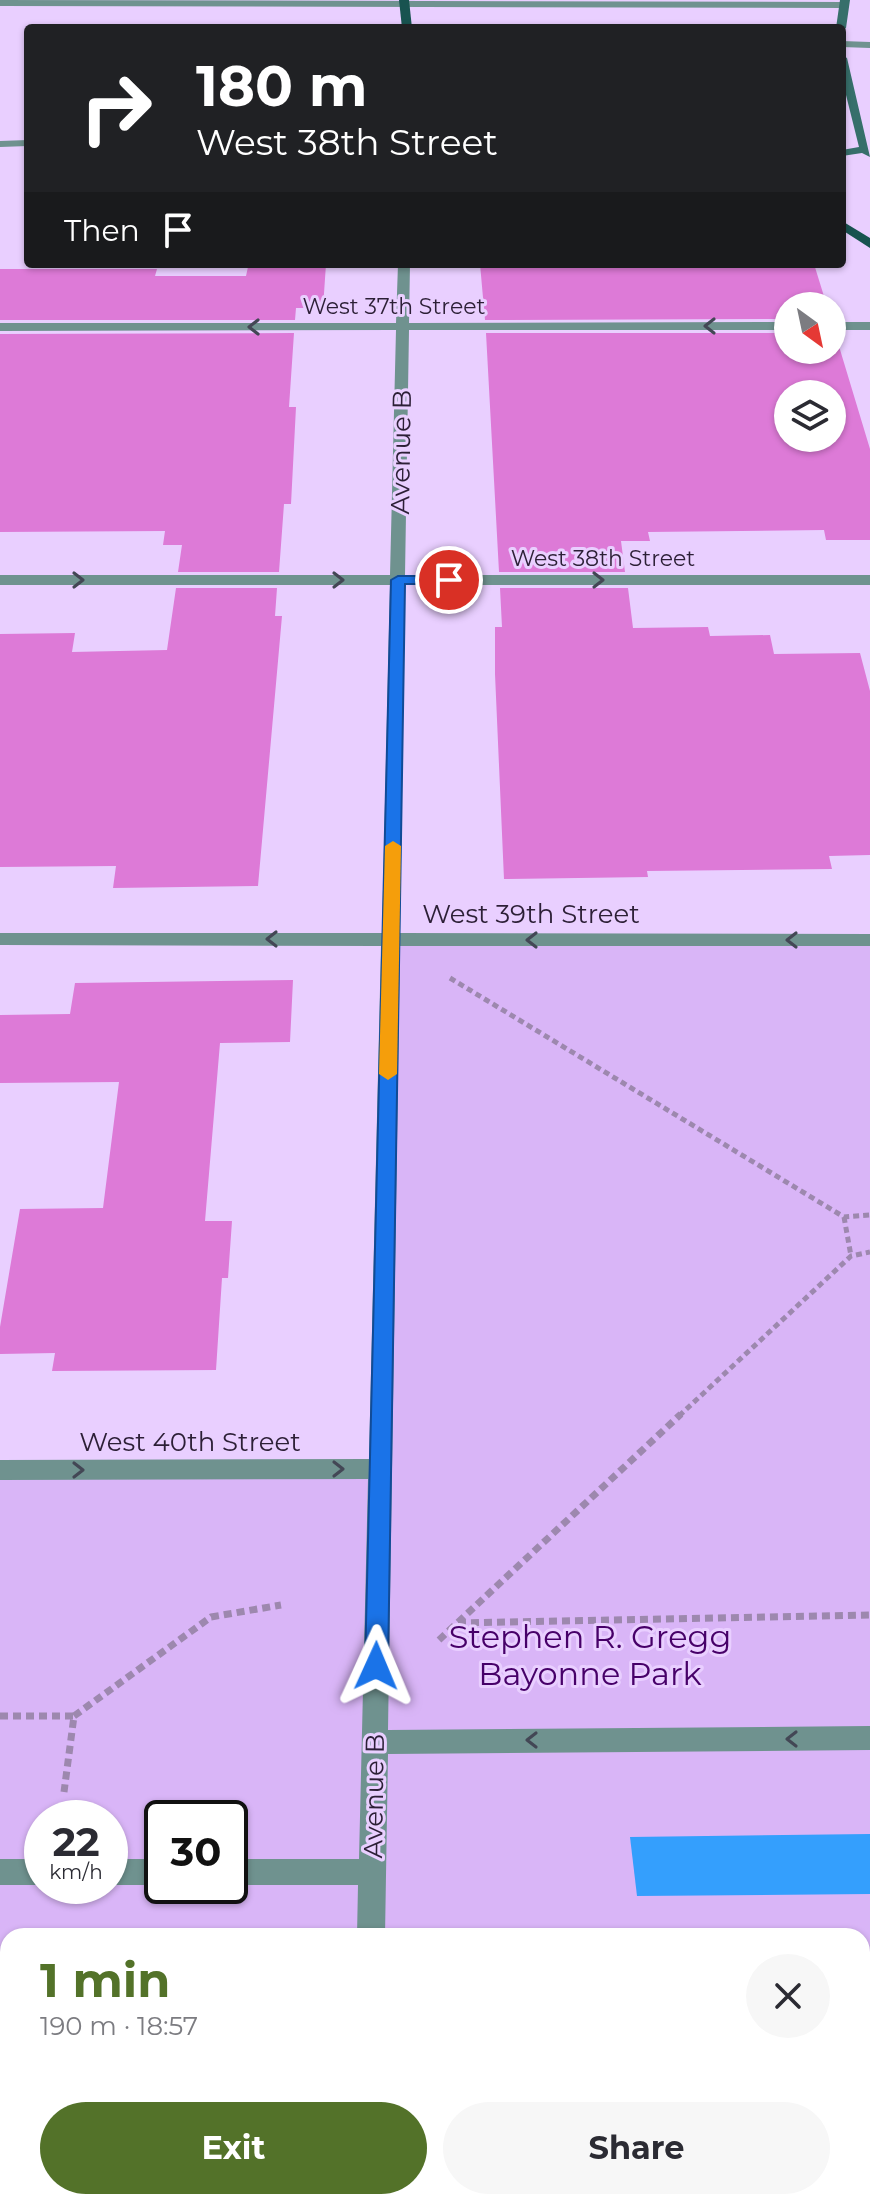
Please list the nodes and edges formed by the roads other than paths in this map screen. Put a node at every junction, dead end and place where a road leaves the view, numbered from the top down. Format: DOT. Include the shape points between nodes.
graph roads {
  1 [pos="404,1"];
  2 [pos="0,3"];
  3 [pos="844,3"];
  4 [pos="406,24"];
  5 [pos="841,24"];
  6 [pos="846,44"];
  7 [pos="870,45"];
  8 [pos="846,72"];
  9 [pos="24,143"];
  10 [pos="0,144"];
  11 [pos="868,151"];
  12 [pos="846,153"];
  13 [pos="846,228"];
  14 [pos="870,244"];
  15 [pos="404,268"];
  16 [pos="403,326"];
  17 [pos="774,326"];
  18 [pos="846,326"];
  19 [pos="870,326"];
  20 [pos="0,327"];
  21 [pos="0,580"];
  22 [pos="398,580"];
  23 [pos="870,580"];
  24 [pos="0,939"];
  25 [pos="391,940"];
  26 [pos="870,940"];
  27 [pos="380,1469"];
  28 [pos="0,1470"];
  29 [pos="870,1738"];
  30 [pos="375,1742"];
  31 [pos="0,1872"];
  32 [pos="24,1872"];
  33 [pos="248,1872"];
  34 [pos="372,1872"];
  35 [pos="371,1928"];
  1 -- 2 [label="street"];
  1 -- 3 [label="street"];
  1 -- 4 [label="main road"];
  3 -- 5 [label="street"];
  6 -- 7 [label="street"];
  8 -- 11 [label="street"];
  9 -- 10 [label="street"];
  11 -- 12 [label="street"];
  13 -- 14 [label="main road"];
  15 -- 16 [label="street, Avenue B"];
  17 -- 16 [label="street, West 37th Street, one-way"];
  16 -- 20 [label="street, West 37th Street, one-way"];
  16 -- 22 [label="street, Avenue B"];
  18 -- 19 [label="street"];
  21 -- 22 [label="street, West 38th Street, one-way"];
  22 -- 23 [label="street, West 38th Street, one-way"];
  22 -- 25 [label="street, Avenue B"];
  25 -- 24 [label="street, West 39th Street, one-way"];
  26 -- 25 [label="street, West 39th Street, one-way"];
  25 -- 27 [label="street, Avenue B"];
  28 -- 27 [label="street, West 40th Street, one-way"];
  27 -- 30 [label="street, Avenue B"];
  29 -- 30 [label="street, one-way"];
  30 -- 34 [label="street, Avenue B"];
  31 -- 32 [label="street"];
  33 -- 34 [label="street"];
  34 -- 35 [label="street, Avenue B"];
}
